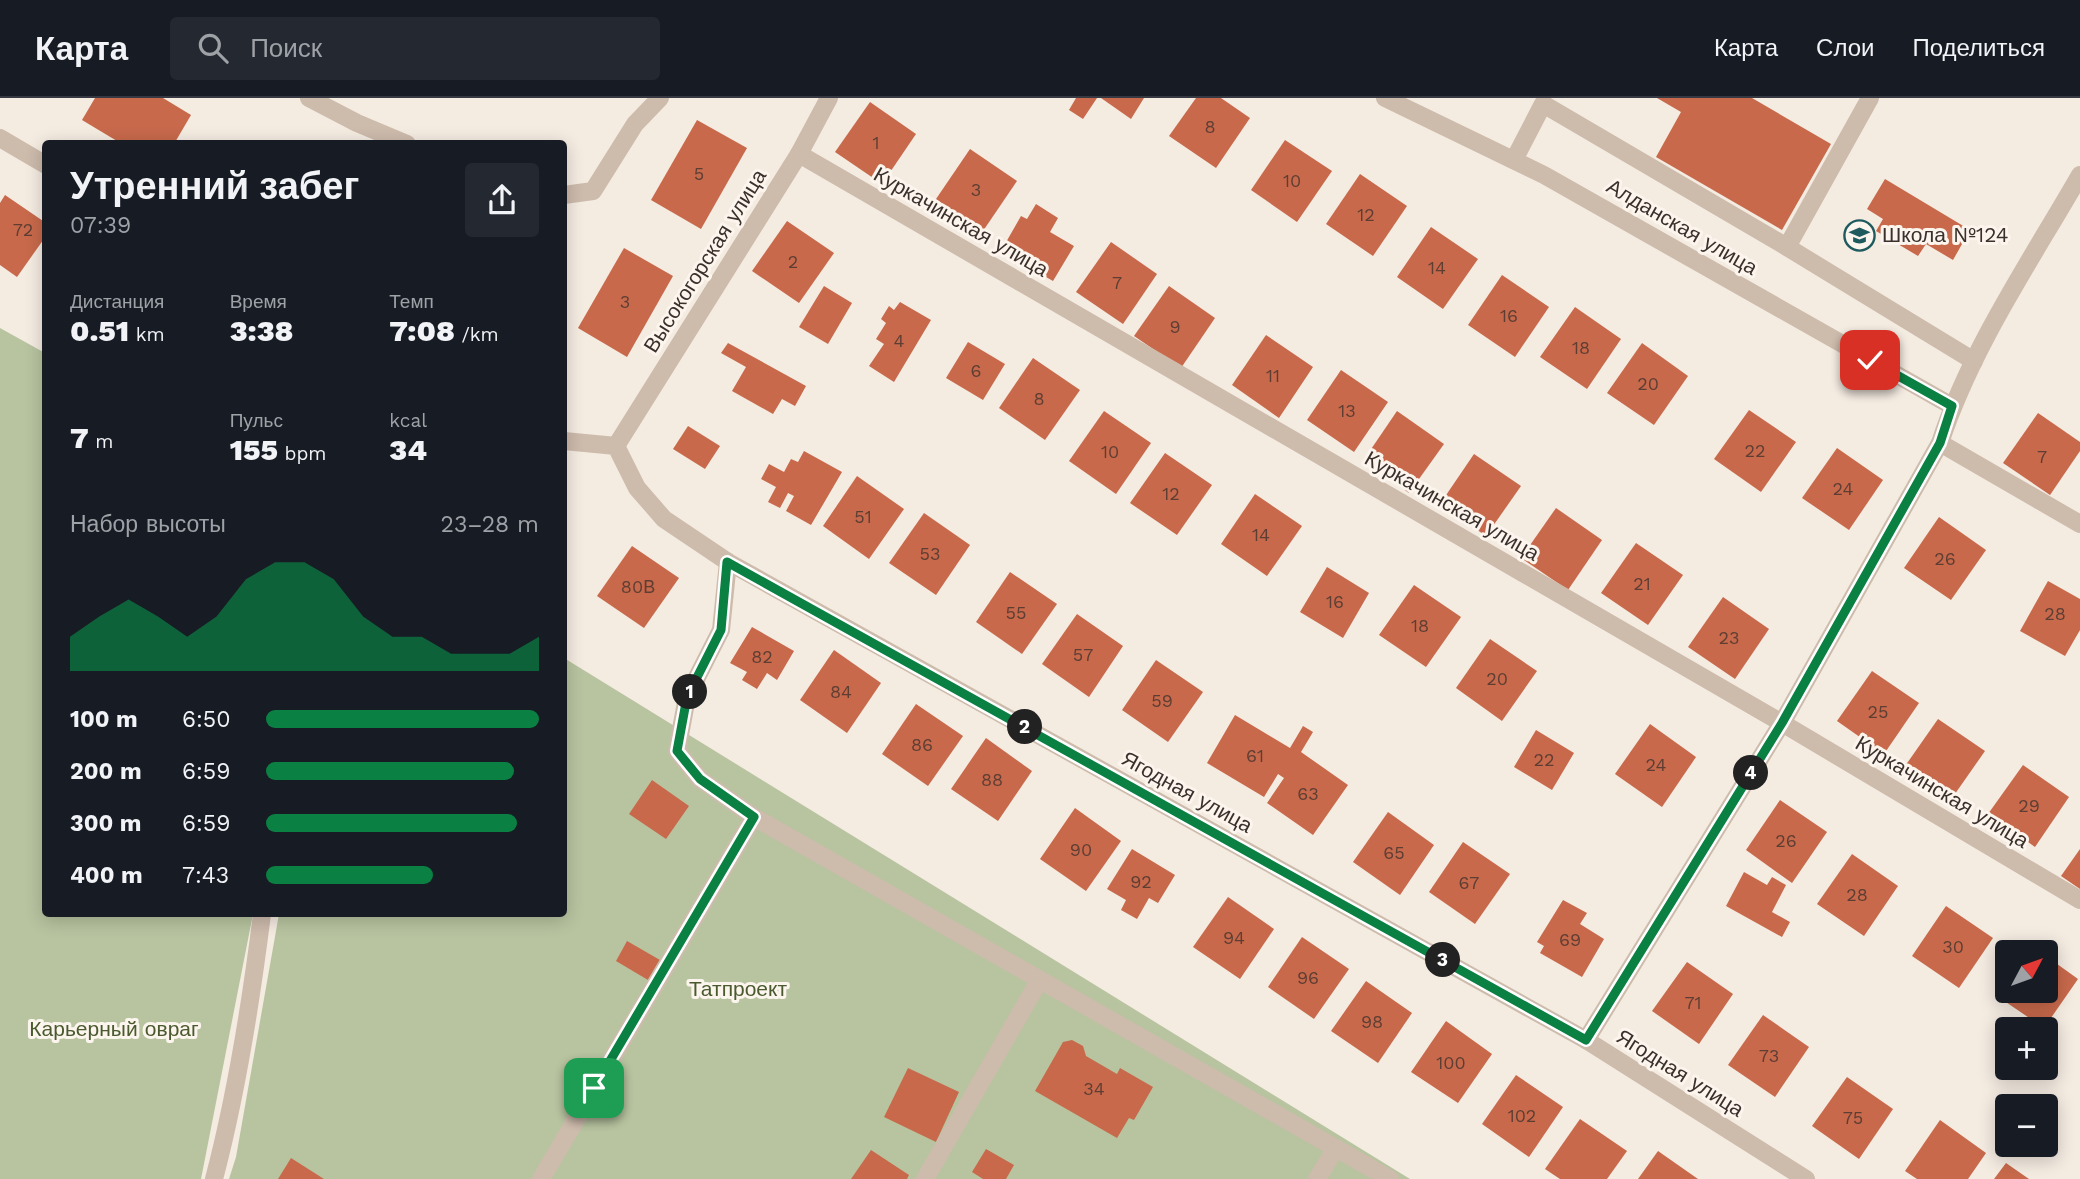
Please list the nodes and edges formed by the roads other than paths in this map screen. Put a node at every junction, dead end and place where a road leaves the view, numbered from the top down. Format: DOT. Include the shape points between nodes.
graph roads {
  1 [pos="309,98"];
  2 [pos="660,98"];
  3 [pos="829,98"];
  4 [pos="1385,98"];
  5 [pos="1870,98"];
  6 [pos="0,138"];
  7 [pos="398,140"];
  8 [pos="799,155"];
  9 [pos="1514,160"];
  10 [pos="42,163"];
  11 [pos="2080,175"];
  12 [pos="567,195"];
  13 [pos="1787,247"];
  14 [pos="1974,361"];
  15 [pos="1952,406"];
  16 [pos="567,441"];
  17 [pos="1940,443"];
  18 [pos="615,446"];
  19 [pos="2080,524"];
  20 [pos="727,562"];
  21 [pos="1782,723"];
  22 [pos="754,817"];
  23 [pos="2080,900"];
  24 [pos="262,917"];
  25 [pos="1039,981"];
  26 [pos="1586,1040"];
  27 [pos="1336,1148"];
  28 [pos="214,1179"];
  29 [pos="541,1179"];
  30 [pos="925,1179"];
  31 [pos="1317,1179"];
  32 [pos="1390,1179"];
  33 [pos="1806,1179"];
  1 -- 7 [label="street"];
  2 -- 12 [label="street" via="635,124 593,191"];
  3 -- 8 [label="street, Высокогорская улица"];
  4 -- 9 [label="street, Алданская улица"];
  5 -- 13 [label="street"];
  6 -- 10 [label="street"];
  8 -- 18 [label="street, Высокогорская улица"];
  8 -- 21 [label="street, Куркачинская улица"];
  9 -- 13 [label="street" via="1543,104"];
  9 -- 15 [label="street, Алданская улица"];
  11 -- 14 [label="street"];
  13 -- 14 [label="street"];
  14 -- 15 [label="street"];
  15 -- 17 [label="street"];
  16 -- 18 [label="street"];
  17 -- 19 [label="street"];
  17 -- 21 [label="street"];
  18 -- 20 [label="street, Ягодная улица" via="637,488 664,519"];
  20 -- 22 [label="street" via="721,630 687,697 677,751 700,779"];
  20 -- 26 [label="street, Ягодная улица"];
  21 -- 23 [label="street, Куркачинская улица"];
  21 -- 26 [label="street"];
  22 -- 25 [label="street"];
  22 -- 29 [label="street"];
  24 -- 28 [label="street"];
  25 -- 27 [label="street"];
  25 -- 30 [label="street"];
  26 -- 33 [label="street, Ягодная улица"];
  27 -- 31 [label="street"];
  27 -- 32 [label="street"];
}
